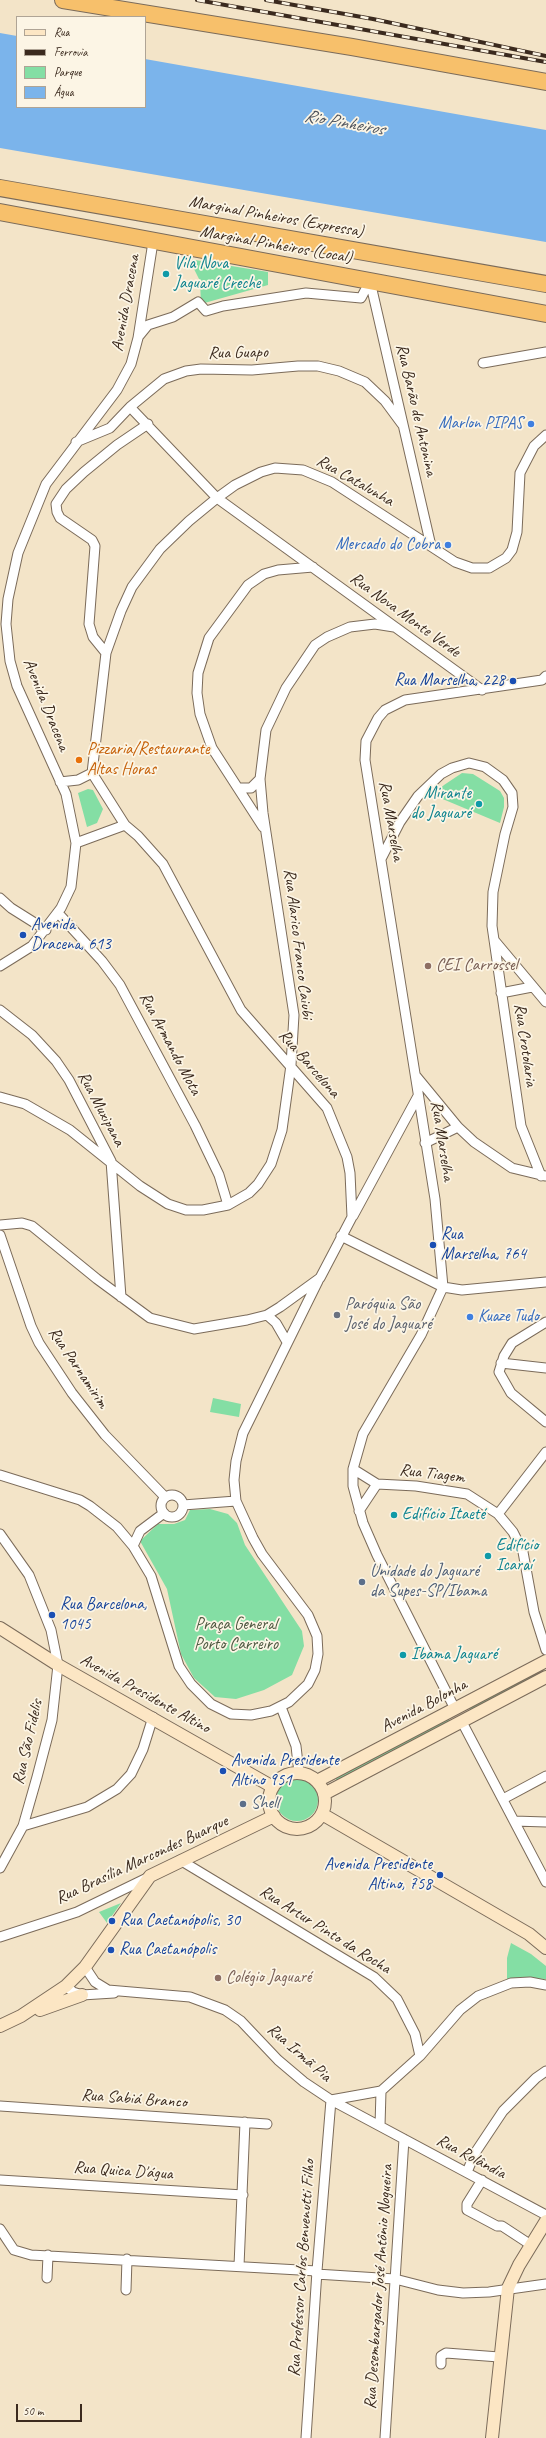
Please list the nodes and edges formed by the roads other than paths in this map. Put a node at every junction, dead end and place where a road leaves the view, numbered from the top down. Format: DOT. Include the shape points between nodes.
graph roads {
  1 [pos="62,0"];
  2 [pos="546,82"];
  3 [pos="0,188"];
  4 [pos="0,212"];
  5 [pos="21,216"];
  6 [pos="0,221"];
  7 [pos="153,242"];
  8 [pos="370,281"];
  9 [pos="546,284"];
  10 [pos="546,314"];
  11 [pos="138,338"];
  12 [pos="546,352"];
  13 [pos="482,363"];
  14 [pos="130,407"];
  15 [pos="148,424"];
  16 [pos="402,424"];
  17 [pos="546,435"];
  18 [pos="76,442"];
  19 [pos="217,498"];
  20 [pos="431,546"];
  21 [pos="313,567"];
  22 [pos="394,627"];
  23 [pos="106,654"];
  24 [pos="545,679"];
  25 [pos="482,690"];
  26 [pos="92,773"];
  27 [pos="260,779"];
  28 [pos="60,782"];
  29 [pos="238,788"];
  30 [pos="125,824"];
  31 [pos="267,835"];
  32 [pos="76,844"];
  33 [pos="381,859"];
  34 [pos="0,898"];
  35 [pos="58,913"];
  36 [pos="46,930"];
  37 [pos="494,940"];
  38 [pos="0,966"];
  39 [pos="532,987"];
  40 [pos="501,993"];
  41 [pos="546,1002"];
  42 [pos="0,1010"];
  43 [pos="291,1065"];
  44 [pos="416,1076"];
  45 [pos="418,1096"];
  46 [pos="0,1097"];
  47 [pos="458,1127"];
  48 [pos="425,1143"];
  49 [pos="111,1162"];
  50 [pos="544,1176"];
  51 [pos="228,1205"];
  52 [pos="352,1217"];
  53 [pos="0,1225"];
  54 [pos="0,1235"];
  55 [pos="341,1236"];
  56 [pos="320,1278"];
  57 [pos="546,1282"];
  58 [pos="443,1287"];
  59 [pos="121,1297"];
  60 [pos="267,1315"];
  61 [pos="546,1322"];
  62 [pos="287,1342"];
  63 [pos="501,1363"];
  64 [pos="546,1368"];
  65 [pos="546,1422"];
  66 [pos="546,1452"];
  67 [pos="353,1469"];
  68 [pos="0,1475"];
  69 [pos="377,1484"];
  70 [pos="165,1497"];
  71 [pos="236,1500"];
  72 [pos="183,1505"];
  73 [pos="359,1511"];
  74 [pos="164,1513"];
  75 [pos="498,1514"];
  76 [pos="0,1534"];
  77 [pos="134,1546"];
  78 [pos="0,1628"];
  79 [pos="546,1650"];
  80 [pos="546,1661"];
  81 [pos="58,1665"];
  82 [pos="546,1677"];
  83 [pos="281,1707"];
  84 [pos="455,1709"];
  85 [pos="153,1717"];
  86 [pos="462,1722"];
  87 [pos="299,1773"];
  88 [pos="546,1776"];
  89 [pos="317,1781"];
  90 [pos="273,1787"];
  91 [pos="324,1794"];
  92 [pos="503,1799"];
  93 [pos="322,1814"];
  94 [pos="274,1816"];
  95 [pos="514,1821"];
  96 [pos="546,1822"];
  97 [pos="23,1826"];
  98 [pos="180,1860"];
  99 [pos="0,1868"];
  100 [pos="150,1876"];
  101 [pos="546,1882"];
  102 [pos="0,1937"];
  103 [pos="546,1948"];
  104 [pos="85,1967"];
  105 [pos="546,1985"];
  106 [pos="66,1986"];
  107 [pos="119,1992"];
  108 [pos="82,1995"];
  109 [pos="22,2016"];
  110 [pos="0,2026"];
  111 [pos="420,2056"];
  112 [pos="546,2070"];
  113 [pos="381,2091"];
  114 [pos="331,2100"];
  115 [pos="0,2106"];
  116 [pos="245,2122"];
  117 [pos="267,2124"];
  118 [pos="380,2126"];
  119 [pos="404,2139"];
  120 [pos="467,2172"];
  121 [pos="0,2180"];
  122 [pos="482,2180"];
  123 [pos="243,2195"];
  124 [pos="546,2216"];
  125 [pos="546,2221"];
  126 [pos="0,2229"];
  127 [pos="531,2245"];
  128 [pos="48,2255"];
  129 [pos="127,2259"];
  130 [pos="239,2266"];
  131 [pos="316,2272"];
  132 [pos="47,2278"];
  133 [pos="396,2279"];
  134 [pos="546,2284"];
  135 [pos="508,2288"];
  136 [pos="126,2290"];
  137 [pos="499,2357"];
  138 [pos="441,2364"];
  139 [pos="306,2438"];
  140 [pos="385,2438"];
  141 [pos="492,2438"];
  1 -- 2 [label="highway" via="352,47"];
  3 -- 9 [label="highway, Marginal Pinheiros (Expressa)"];
  4 -- 5 [label="highway, Marginal Pinheiros (Local)"];
  5 -- 6 [label="main road"];
  5 -- 7 [label="highway, Marginal Pinheiros (Local)"];
  7 -- 8 [label="highway, Marginal Pinheiros (Local)"];
  7 -- 11 [label="street, Avenida Dracena"];
  8 -- 10 [label="highway, Marginal Pinheiros (Local)"];
  8 -- 11 [label="street" via="360,298 306,293 206,311 198,302 173,317 148,325"];
  8 -- 16 [label="street, Rua Barão de Antonina"];
  11 -- 18 [label="street, Avenida Dracena" via="131,364 123,380"];
  12 -- 13 [label="street"];
  14 -- 15 [label="street, Rua Nova Monte Verde"];
  14 -- 16 [label="street, Rua Guapo" via="164,379 186,371 318,366 339,371 365,382"];
  14 -- 18 [label="street, Rua Guapo" via="110,428"];
  15 -- 19 [label="street, Rua Nova Monte Verde"];
  15 -- 23 [label="street" via="84,472 66,489 56,504 56,512 60,518 92,540 95,546 89,624 93,637"];
  16 -- 20 [label="street, Rua Barão de Antonina"];
  17 -- 20 [label="street, Rua Catalunha" via="534,446 520,473 518,532 506,558 489,568 472,568 455,562"];
  18 -- 28 [label="street, Avenida Dracena" via="46,484 29,520 18,553 8,599 6,624 10,661 18,686"];
  19 -- 20 [label="street, Rua Catalunha" via="260,472 283,468 303,470 332,482"];
  19 -- 21 [label="street, Rua Nova Monte Verde"];
  19 -- 23 [label="street, Rua Catalunha" via="169,540 144,569 121,611"];
  21 -- 22 [label="street, Rua Nova Monte Verde"];
  21 -- 29 [label="street" via="278,570 254,579 241,592 214,630 204,650 198,673 197,693 203,725 221,766"];
  22 -- 25 [label="street, Rua Nova Monte Verde"];
  22 -- 27 [label="street, Rua Alarico Franco Caiubi" via="375,624 350,628 327,637 313,648 294,675 272,716 264,740"];
  23 -- 26 [label="street, Rua Catalunha"];
  24 -- 25 [label="street, Rua Marselha"];
  25 -- 33 [label="street, Rua Marselha" via="405,700 385,710 371,728 366,741 364,760"];
  26 -- 28 [label="street" via="78,780"];
  26 -- 30 [label="street, Rua Barcelona"];
  27 -- 29 [label="street" via="250,788"];
  27 -- 31 [label="street, Rua Alarico Franco Caiubi"];
  28 -- 32 [label="street, Avenida Dracena" via="73,821"];
  29 -- 31 [label="street"];
  30 -- 32 [label="street"];
  30 -- 43 [label="street, Rua Barcelona" via="163,864 242,1010 257,1030"];
  31 -- 43 [label="street, Rua Alarico Franco Caiubi" via="294,1015"];
  32 -- 35 [label="street, Avenida Dracena" via="70,887"];
  33 -- 37 [label="street, Rua Crotolaria" via="400,822 418,796 441,774 464,764 476,764 493,772 508,786 513,799 511,818 504,834 492,892"];
  33 -- 44 [label="street, Rua Marselha"];
  34 -- 36 [label="street"];
  35 -- 36 [label="street, Avenida Dracena"];
  35 -- 51 [label="street, Rua Armando Mota" via="102,961 120,985 195,1125 219,1175"];
  36 -- 38 [label="street, Avenida Dracena" via="32,946"];
  37 -- 39 [label="street"];
  37 -- 40 [label="street, Rua Crotolaria"];
  39 -- 40 [label="street"];
  39 -- 41 [label="street"];
  40 -- 50 [label="street, Rua Crotolaria" via="521,1126"];
  42 -- 49 [label="street, Rua Muxipana" via="25,1028 56,1061"];
  43 -- 51 [label="street, Rua Alarico Franco Caiubi" via="282,1130 271,1164 249,1193"];
  43 -- 52 [label="street, Rua Barcelona" via="327,1108 336,1127 350,1173"];
  44 -- 45 [label="street, Rua Marselha"];
  44 -- 47 [label="street"];
  45 -- 48 [label="street, Rua Marselha"];
  45 -- 52 [label="street"];
  46 -- 49 [label="street, Rua Alarico Franco Caiubi" via="25,1104 70,1130"];
  47 -- 48 [label="street"];
  47 -- 50 [label="street" via="474,1142 512,1168"];
  48 -- 58 [label="street, Rua Marselha" via="435,1199"];
  49 -- 51 [label="street, Rua Alarico Franco Caiubi" via="140,1186 168,1204 192,1210"];
  49 -- 59 [label="street, Rua Muxipana"];
  52 -- 55 [label="street"];
  53 -- 59 [label="street" via="22,1223 32,1226"];
  54 -- 70 [label="street, Rua Parnamirim" via="31,1326 43,1349 72,1394 105,1435"];
  55 -- 56 [label="street"];
  55 -- 58 [label="street"];
  56 -- 60 [label="street"];
  56 -- 62 [label="street"];
  57 -- 58 [label="street" via="462,1290"];
  58 -- 67 [label="street" via="420,1336 363,1434"];
  59 -- 60 [label="street" via="150,1318 194,1329 230,1325"];
  60 -- 62 [label="street" via="276,1323"];
  61 -- 63 [label="street" via="512,1343"];
  62 -- 71 [label="street" via="240,1442 234,1480"];
  63 -- 64 [label="street"];
  63 -- 65 [label="street" via="500,1377 511,1393"];
  66 -- 75 [label="street"];
  67 -- 69 [label="street, Rua Tiagem"];
  67 -- 73 [label="street" via="353,1486"];
  68 -- 77 [label="street" via="67,1495 90,1506 117,1527"];
  69 -- 73 [label="street, Rua Tiagem"];
  69 -- 75 [label="street, Rua Tiagem" via="455,1490 479,1499"];
  70 -- 72 [label="street" via="176,1496"];
  70 -- 74 [label="street" via="161,1505"];
  71 -- 72 [label="street"];
  71 -- 83 [label="street" via="262,1554 308,1615 317,1636 318,1654 312,1677 299,1694"];
  72 -- 74 [label="street" via="182,1510 175,1516"];
  73 -- 84 [label="street" via="377,1555"];
  74 -- 77 [label="street" via="140,1531"];
  75 -- 79 [label="street, Rua Tiagem" via="513,1532 523,1552 534,1612"];
  76 -- 81 [label="street" via="29,1575 51,1630"];
  77 -- 83 [label="street" via="151,1576 174,1653 191,1684 211,1704 231,1714 251,1715"];
  78 -- 81 [label="main road, Avenida Presidente Altino"];
  80 -- 84 [label="main road, Avenida Bolonha"];
  81 -- 85 [label="main road, Avenida Presidente Altino"];
  81 -- 97 [label="street, Rua São Fidelis" via="52,1720"];
  82 -- 86 [label="main road, Avenida Bolonha"];
  83 -- 87 [label="street" via="296,1746"];
  84 -- 89 [label="main road, Avenida Bolonha"];
  85 -- 90 [label="main road, Avenida Presidente Altino"];
  85 -- 97 [label="street" via="143,1749 131,1774 117,1789 87,1807"];
  86 -- 91 [label="main road, Avenida Bolonha"];
  86 -- 92 [label="street"];
  87 -- 89 [label="main road"];
  87 -- 90 [label="main road" via="284,1777"];
  88 -- 92 [label="street"];
  89 -- 91 [label="main road"];
  90 -- 94 [label="main road" via="270,1802"];
  91 -- 93 [label="main road"];
  92 -- 95 [label="street"];
  93 -- 94 [label="main road" via="310,1826 298,1829 282,1824"];
  93 -- 103 [label="main road" via="529,1934"];
  94 -- 98 [label="main road, Rua Brasília Marcondes Buarque"];
  95 -- 96 [label="street"];
  95 -- 101 [label="street"];
  97 -- 99 [label="street, Rua São Fidelis"];
  98 -- 100 [label="main road, Rua Brasília Marcondes Buarque"];
  98 -- 111 [label="street, Rua Artur Pinto da Rocha" via="374,1977 397,1999 415,2034"];
  100 -- 102 [label="street, Rua Brasília Marcondes Buarque" via="77,1912"];
  100 -- 104 [label="main road"];
  104 -- 106 [label="main road"];
  104 -- 107 [label="street, Rua Irmã Pia" via="101,1987"];
  105 -- 111 [label="street" via="530,1982 511,1983 478,1996 456,2014"];
  106 -- 108 [label="street"];
  106 -- 109 [label="main road"];
  107 -- 108 [label="street, Rua Irmã Pia"];
  107 -- 114 [label="street, Rua Irmã Pia" via="190,1997 225,2010 241,2021 299,2078"];
  108 -- 109 [label="main road"];
  109 -- 110 [label="main road"];
  111 -- 113 [label="street"];
  112 -- 120 [label="street" via="503,2111 475,2152"];
  113 -- 114 [label="street, Rua Irmã Pia"];
  113 -- 118 [label="street"];
  114 -- 118 [label="street, Rua Rolândia"];
  114 -- 131 [label="street, Rua Professor Carlos Benvenutti Filho"];
  115 -- 116 [label="street, Rua Sabiá Branco"];
  116 -- 117 [label="street, Rua Sabiá Branco"];
  116 -- 123 [label="street"];
  118 -- 119 [label="street, Rua Rolândia"];
  119 -- 120 [label="street, Rua Rolândia"];
  119 -- 133 [label="street, Rua Desembargador José Antônio Nogueira"];
  120 -- 122 [label="street, Rua Rolândia"];
  121 -- 123 [label="street, Rua Quica D'água"];
  122 -- 124 [label="street, Rua Rolândia"];
  122 -- 127 [label="street" via="467,2204 467,2210 497,2226 502,2226"];
  123 -- 130 [label="street"];
  125 -- 127 [label="main road"];
  126 -- 128 [label="street" via="14,2250 20,2253"];
  127 -- 135 [label="main road"];
  128 -- 129 [label="street"];
  128 -- 132 [label="street"];
  129 -- 130 [label="street"];
  129 -- 136 [label="street"];
  130 -- 131 [label="street"];
  131 -- 133 [label="street"];
  131 -- 139 [label="street, Rua Professor Carlos Benvenutti Filho"];
  133 -- 135 [label="street" via="450,2292 489,2292"];
  133 -- 140 [label="street, Rua Desembargador José Antônio Nogueira"];
  134 -- 135 [label="street"];
  135 -- 137 [label="main road"];
  137 -- 138 [label="street" via="446,2353 441,2356"];
  137 -- 141 [label="main road"];
}
